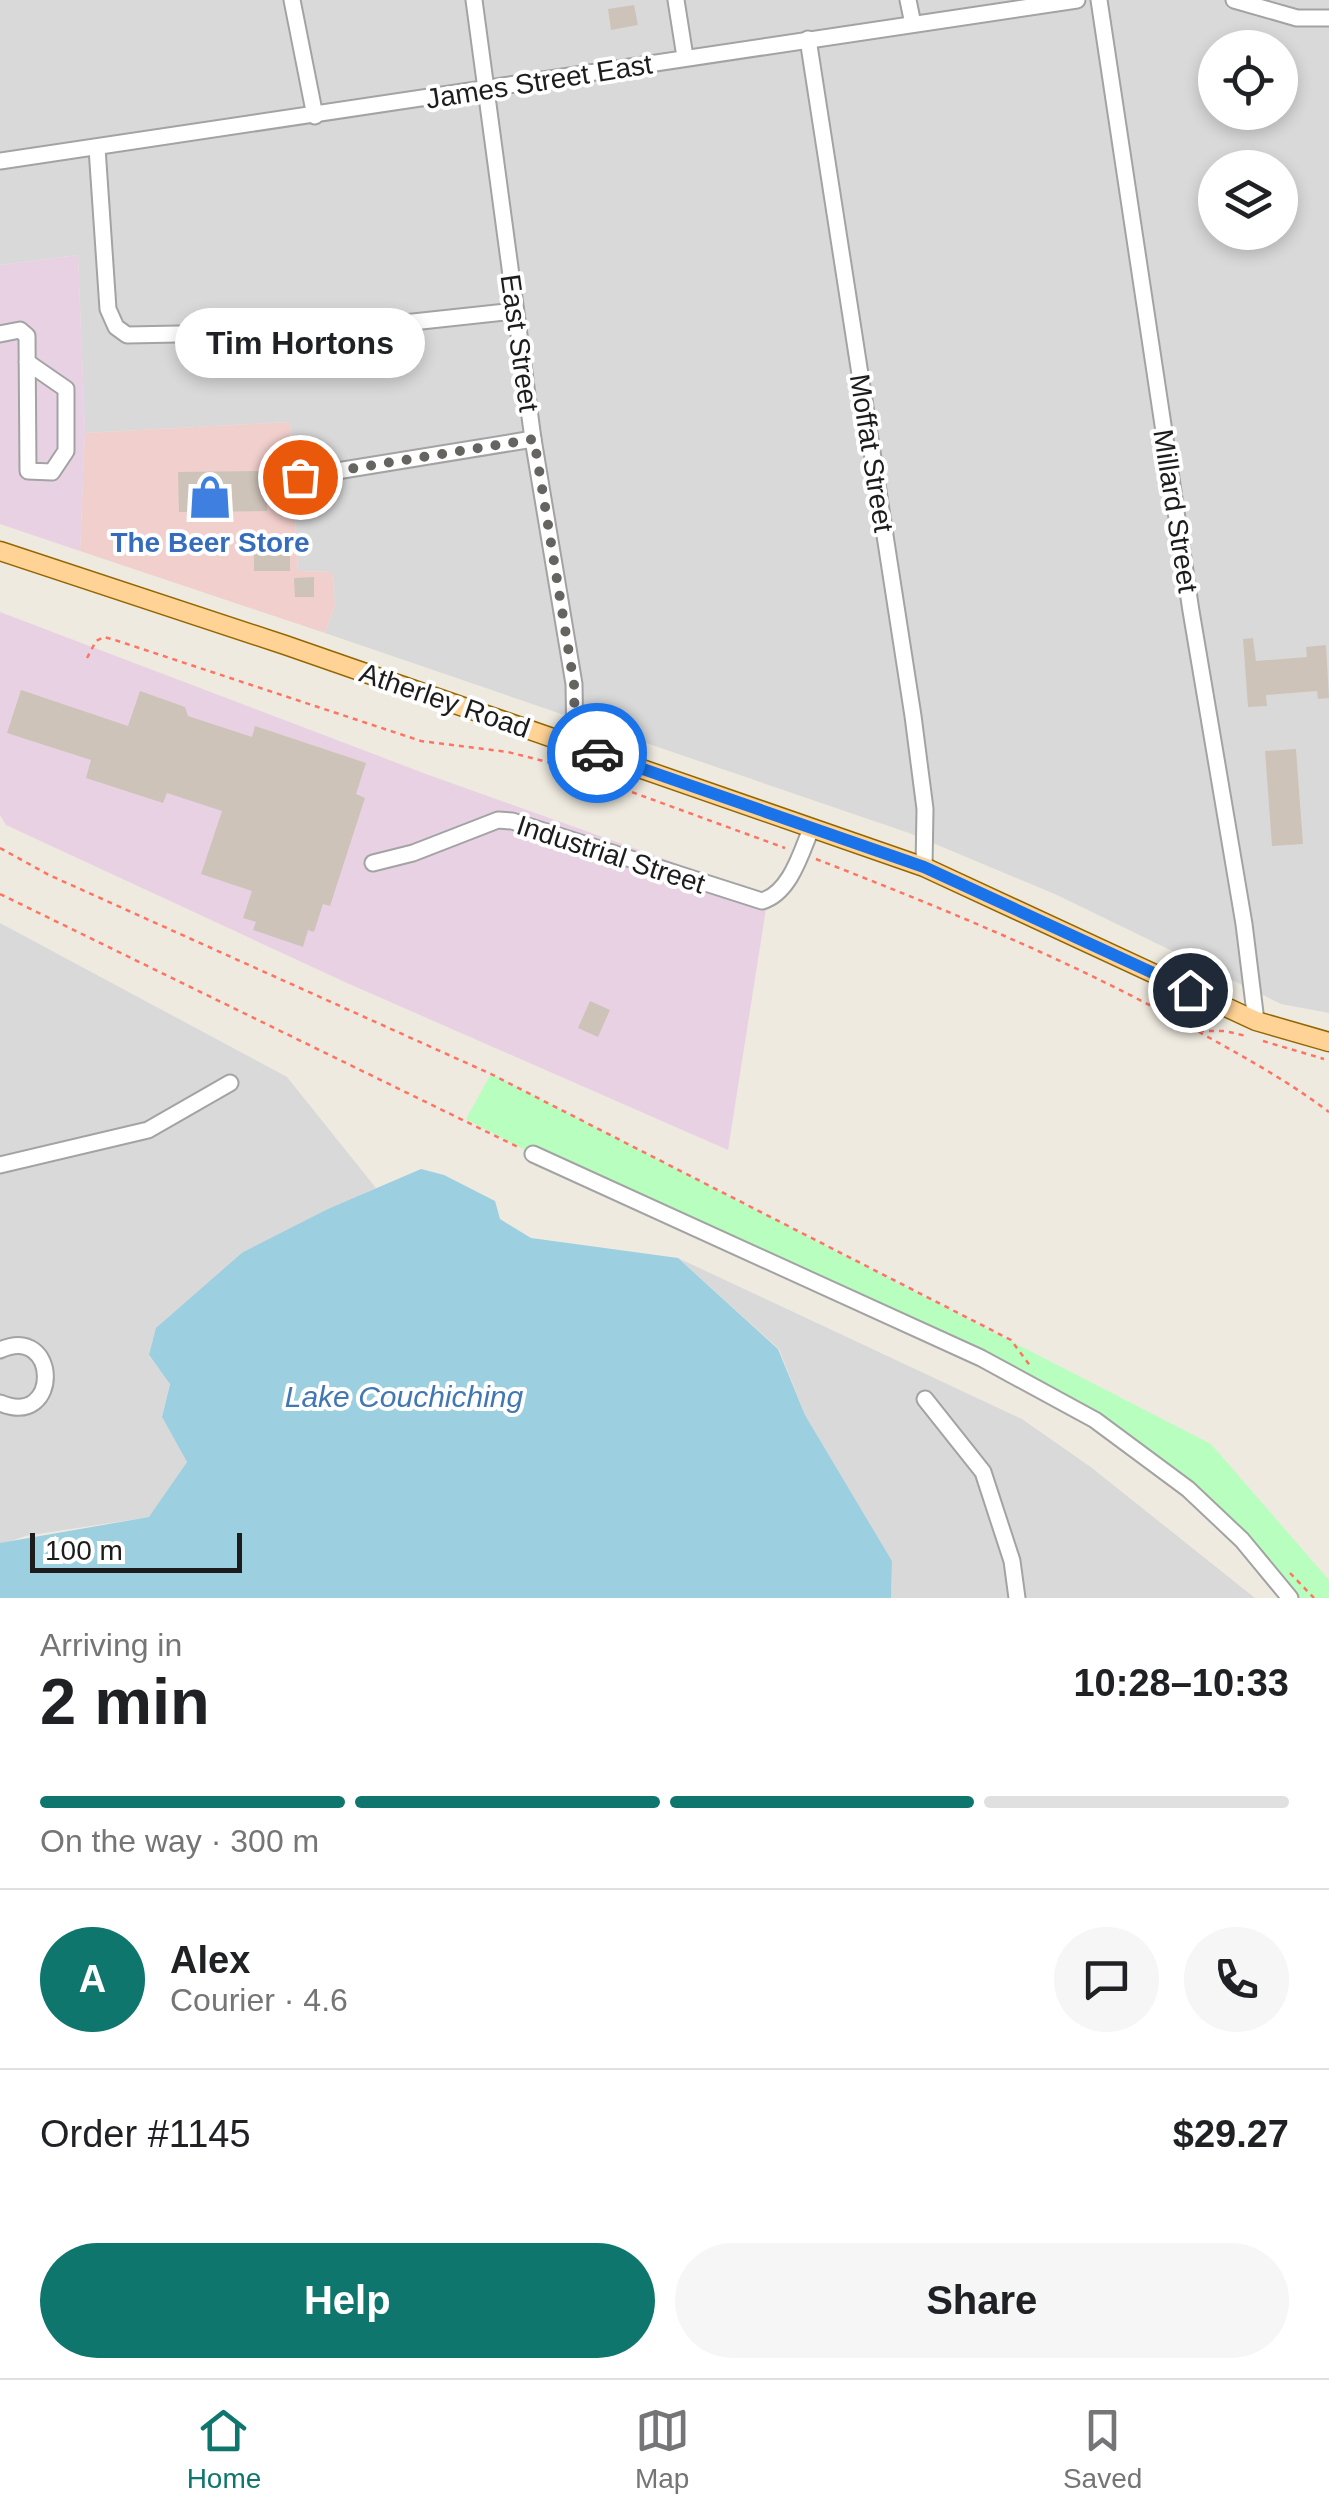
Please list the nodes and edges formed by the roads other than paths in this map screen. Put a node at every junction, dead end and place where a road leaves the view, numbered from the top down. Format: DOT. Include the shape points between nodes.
graph roads {
  1 [pos="292,0"];
  2 [pos="474,0"];
  3 [pos="676,0"];
  4 [pos="908,0"];
  5 [pos="1078,0"];
  6 [pos="1098,0"];
  7 [pos="1234,0"];
  8 [pos="1329,18"];
  9 [pos="912,24"];
  10 [pos="808,39"];
  11 [pos="685,57"];
  12 [pos="484,90"];
  13 [pos="315,116"];
  14 [pos="97,148"];
  15 [pos="0,161"];
  16 [pos="515,311"];
  17 [pos="0,334"];
  18 [pos="27,362"];
  19 [pos="534,439"];
  20 [pos="300,477"];
  21 [pos="0,552"];
  22 [pos="575,745"];
  23 [pos="812,828"];
  24 [pos="374,863"];
  25 [pos="924,867"];
  26 [pos="1253,1029"];
  27 [pos="1326,1050"];
  28 [pos="230,1083"];
  29 [pos="533,1154"];
  30 [pos="0,1165"];
  31 [pos="0,1350"];
  32 [pos="925,1399"];
  33 [pos="0,1402"];
  34 [pos="1017,1598"];
  35 [pos="1290,1598"];
  1 -- 13 [label="street"];
  2 -- 12 [label="street, East Street"];
  3 -- 11 [label="street"];
  4 -- 9 [label="street"];
  5 -- 9 [label="street, James Street East"];
  6 -- 26 [label="street, Millard Street" via="1244,924"];
  7 -- 8 [label="street" via="1297,18"];
  9 -- 10 [label="street, James Street East"];
  10 -- 11 [label="street, James Street East"];
  10 -- 25 [label="street, Moffat Street" via="913,716"];
  11 -- 12 [label="street, James Street East"];
  12 -- 13 [label="street, James Street East"];
  12 -- 16 [label="street, East Street"];
  13 -- 14 [label="street, James Street East"];
  14 -- 15 [label="street, James Street East"];
  14 -- 16 [label="street" via="108,309 128,334 329,331"];
  16 -- 19 [label="street, East Street"];
  17 -- 18 [label="street" via="20,330 27,336"];
  18 -- 18 [label="street" via="28,472 52,472 66,450 66,389"];
  19 -- 20 [label="street"];
  19 -- 22 [label="street, East Street" via="574,684"];
  21 -- 22 [label="main road, Atherley Road"];
  22 -- 23 [label="main road, Atherley Road"];
  23 -- 24 [label="street, Industrial Street" via="788,878 774,898 762,902 512,820"];
  23 -- 25 [label="main road, Atherley Road"];
  25 -- 26 [label="main road, Atherley Road"];
  26 -- 27 [label="main road, Atherley Road"];
  28 -- 30 [label="street" via="148,1130"];
  29 -- 35 [label="street" via="980,1358 1095,1420 1188,1489"];
  31 -- 33 [label="street" via="28,1348 47,1372 37,1399 19,1407"];
  32 -- 34 [label="street" via="982,1472 1012,1561"];
}
